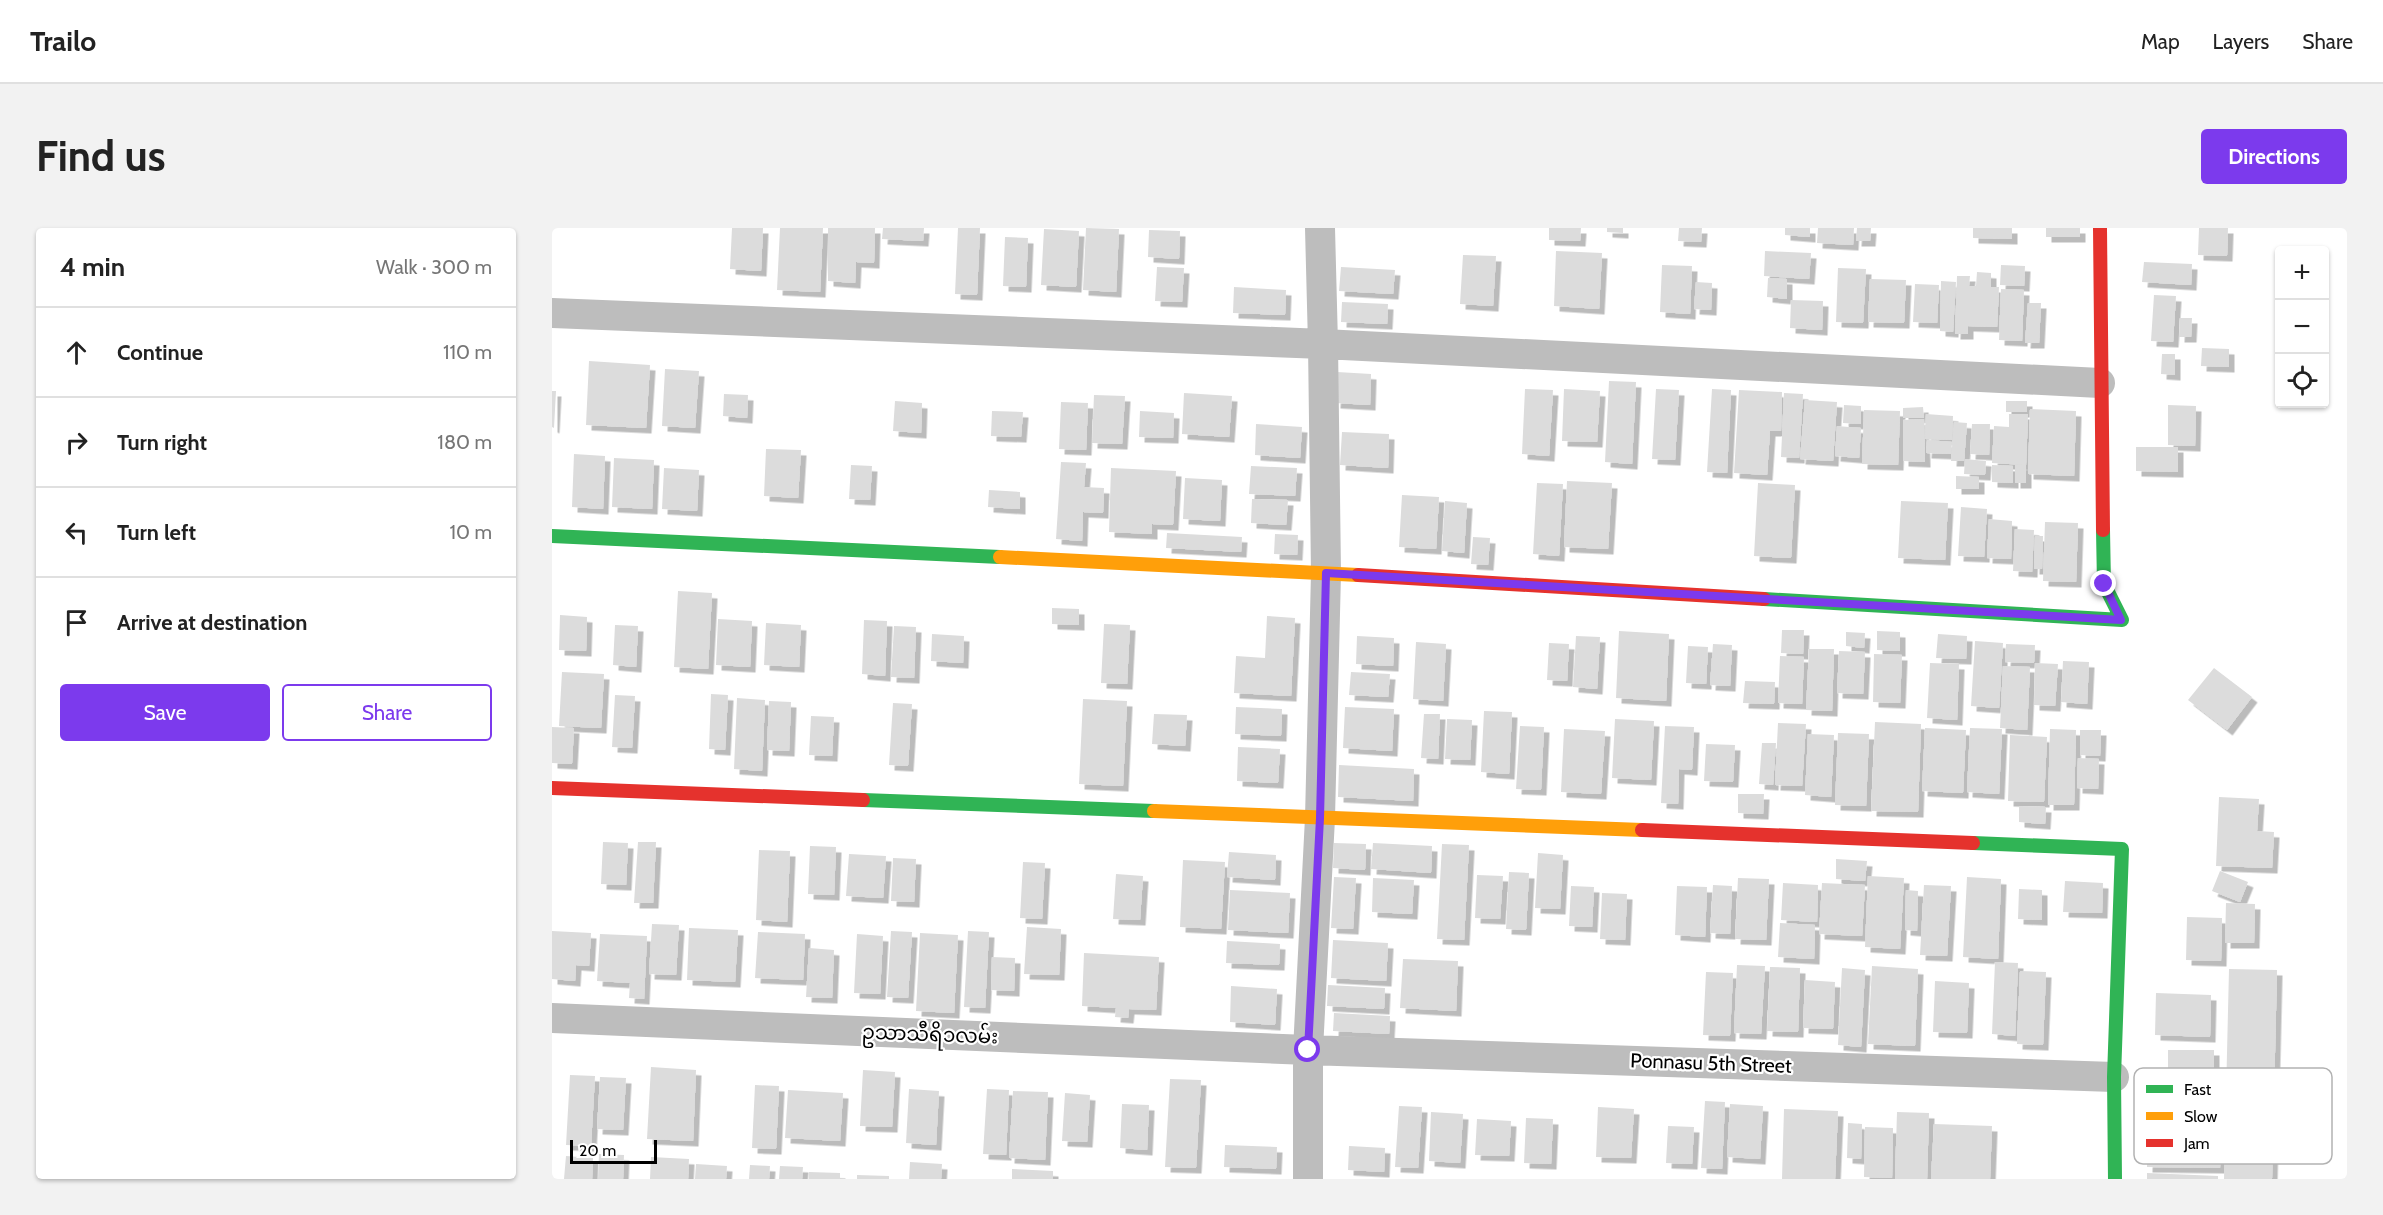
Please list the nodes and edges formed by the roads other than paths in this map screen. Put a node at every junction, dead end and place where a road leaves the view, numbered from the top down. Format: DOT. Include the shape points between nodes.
graph roads {
  1 [pos="1320,228"];
  2 [pos="2100,228"];
  3 [pos="552,313"];
  4 [pos="1323,345"];
  5 [pos="2100,383"];
  6 [pos="552,536"];
  7 [pos="1326,573"];
  8 [pos="552,788"];
  9 [pos="1320,818"];
  10 [pos="552,1018"];
  11 [pos="1308,1050"];
  12 [pos="2114,1077"];
  13 [pos="1308,1179"];
  14 [pos="2115,1179"];
  1 -- 4 [label="street"];
  2 -- 5 [label="street"];
  3 -- 4 [label="street"];
  4 -- 5 [label="street"];
  4 -- 7 [label="street"];
  5 -- 7 [label="street" via="2104,584 2121,620"];
  6 -- 7 [label="street"];
  7 -- 9 [label="street"];
  8 -- 9 [label="street"];
  9 -- 11 [label="street"];
  9 -- 12 [label="street" via="2122,849"];
  10 -- 11 [label="street, ဥသာသီရိ၁လမ်း"];
  11 -- 12 [label="street, Ponnasu 5th Street"];
  11 -- 13 [label="street"];
  12 -- 14 [label="street"];
}
